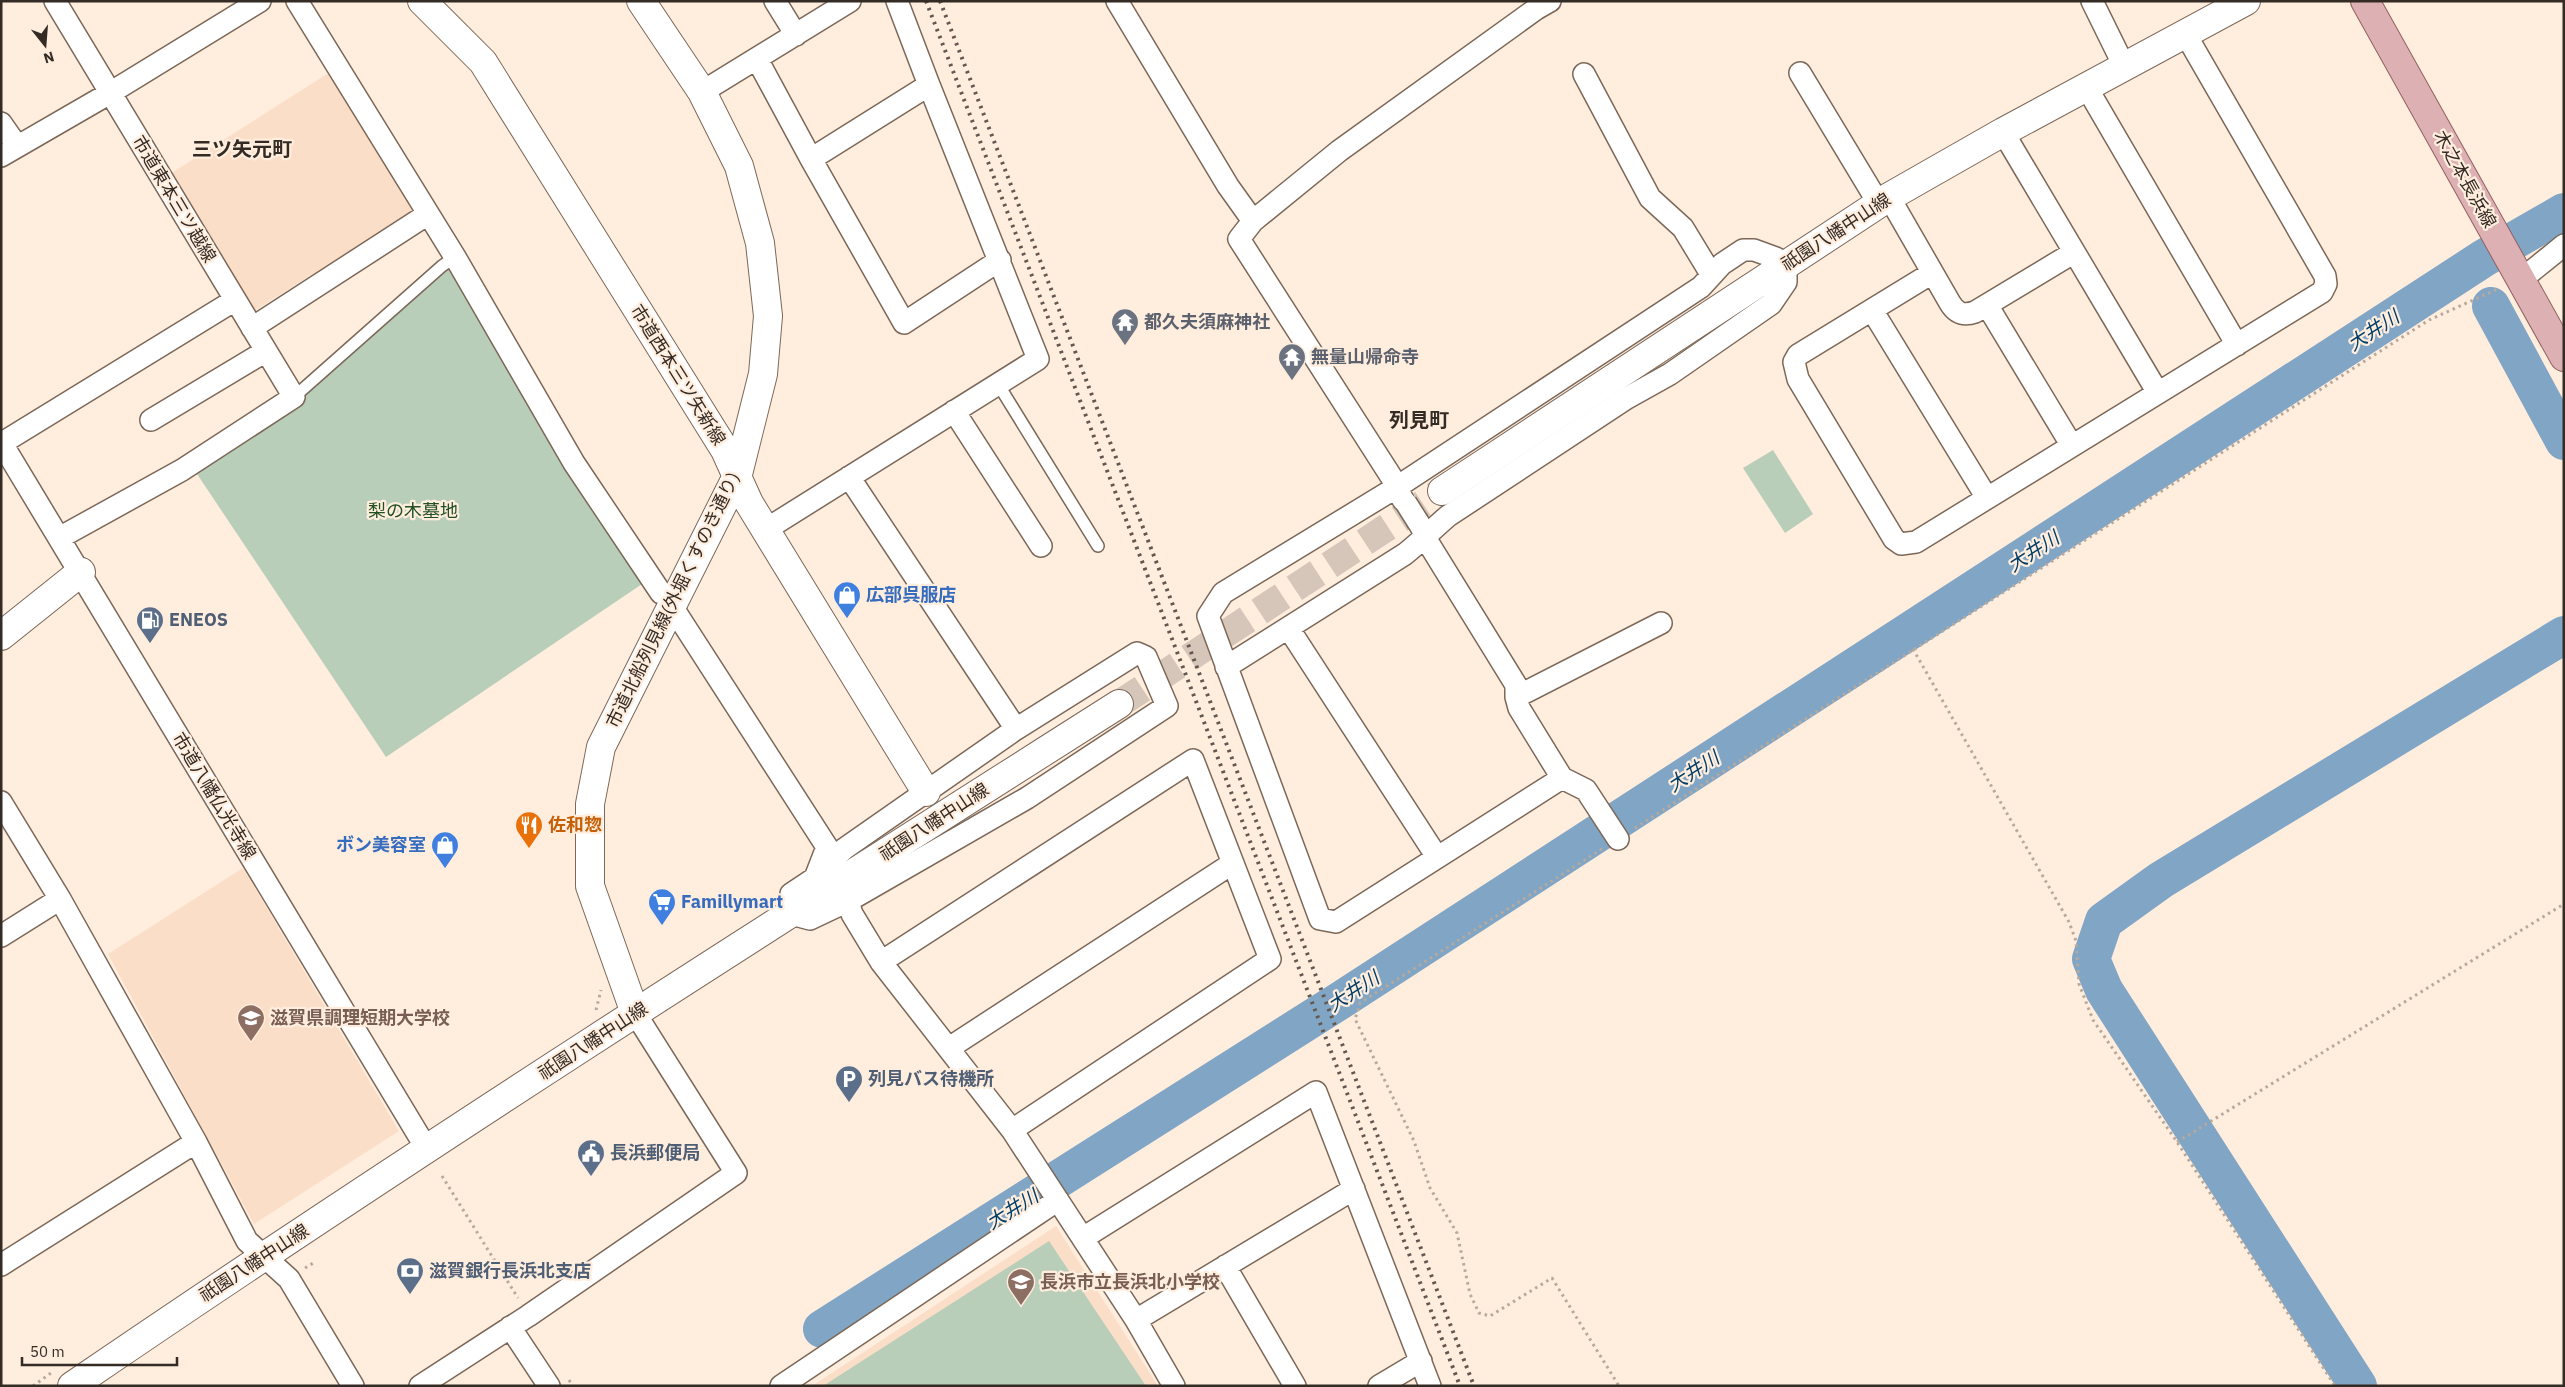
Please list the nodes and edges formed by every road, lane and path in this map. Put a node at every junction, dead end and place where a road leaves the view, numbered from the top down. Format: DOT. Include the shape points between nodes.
graph roads {
  1 [pos="55,1"];
  2 [pos="297,1"];
  3 [pos="422,1"];
  4 [pos="641,1"];
  5 [pos="775,1"];
  6 [pos="850,1"];
  7 [pos="897,1"];
  8 [pos="1117,1"];
  9 [pos="1550,1"];
  10 [pos="2092,1"];
  11 [pos="2246,1"];
  12 [pos="2365,1"];
  13 [pos="252,3"];
  14 [pos="796,35"];
  15 [pos="2186,35"];
  16 [pos="756,59"];
  17 [pos="2125,68"];
  18 [pos="1800,73"];
  19 [pos="1584,74"];
  20 [pos="929,85"];
  21 [pos="2087,88"];
  22 [pos="702,92"];
  23 [pos="110,93"];
  24 [pos="1,123"];
  25 [pos="2003,132"];
  26 [pos="9,151"];
  27 [pos="810,160"];
  28 [pos="1884,200"];
  29 [pos="428,214"];
  30 [pos="1253,221"];
  31 [pos="2564,245"];
  32 [pos="2073,253"];
  33 [pos="454,257"];
  34 [pos="1000,260"];
  35 [pos="1783,267"];
  36 [pos="1711,274"];
  37 [pos="1932,274"];
  38 [pos="2520,276"];
  39 [pos="235,300"];
  40 [pos="1987,305"];
  41 [pos="1872,310"];
  42 [pos="252,328"];
  43 [pos="2237,345"];
  44 [pos="266,351"];
  45 [pos="2564,357"];
  46 [pos="998,384"];
  47 [pos="2158,393"];
  48 [pos="294,397"];
  49 [pos="954,411"];
  50 [pos="151,420"];
  51 [pos="2,442"];
  52 [pos="2072,446"];
  53 [pos="738,474"];
  54 [pos="849,477"];
  55 [pos="1442,491"];
  56 [pos="1401,495"];
  57 [pos="1987,498"];
  58 [pos="1422,529"];
  59 [pos="765,530"];
  60 [pos="59,538"];
  61 [pos="1041,546"];
  62 [pos="1098,546"];
  63 [pos="81,572"];
  64 [pos="667,600"];
  65 [pos="1661,623"];
  66 [pos="1289,629"];
  67 [pos="1,636"];
  68 [pos="1913,649"];
  69 [pos="1226,668"];
  70 [pos="1516,697"];
  71 [pos="1119,704"];
  72 [pos="1016,729"];
  73 [pos="1562,778"];
  74 [pos="926,792"];
  75 [pos="1,802"];
  76 [pos="1612,830"];
  77 [pos="1437,857"];
  78 [pos="1233,863"];
  79 [pos="815,878"];
  80 [pos="60,899"];
  81 [pos="848,901"];
  82 [pos="2564,904"];
  83 [pos="791,914"];
  84 [pos="1,936"];
  85 [pos="881,962"];
  86 [pos="602,984"];
  87 [pos="634,1013"];
  88 [pos="594,1016"];
  89 [pos="949,1048"];
  90 [pos="1012,1130"];
  91 [pos="196,1142"];
  92 [pos="2177,1142"];
  93 [pos="428,1151"];
  94 [pos="442,1176"];
  95 [pos="1354,1189"];
  96 [pos="1056,1197"];
  97 [pos="1083,1238"];
  98 [pos="262,1256"];
  99 [pos="1,1264"];
  100 [pos="1225,1266"];
  101 [pos="528,1316"];
  102 [pos="1136,1320"];
  103 [pos="510,1327"];
  104 [pos="1421,1361"];
  105 [pos="65,1377"];
  106 [pos="568,1378"];
  107 [pos="33,1386"];
  108 [pos="353,1386"];
  109 [pos="420,1386"];
  110 [pos="549,1386"];
  111 [pos="573,1386"];
  112 [pos="781,1386"];
  113 [pos="1174,1386"];
  114 [pos="1295,1386"];
  115 [pos="1380,1386"];
  116 [pos="1430,1386"];
  117 [pos="1619,1386"];
  118 [pos="2335,1386"];
  1 -- 23 [label="street, 市道東本三ツ越線"];
  2 -- 29 [label="street"];
  3 -- 53 [label="main road, 市道西本三ツ矢新線" via="483,62"];
  4 -- 22 [label="main road, 市道北船列見線(外堀くすのき通り)"];
  5 -- 14 [label="street"];
  6 -- 14 [label="street"];
  7 -- 20 [label="street"];
  8 -- 30 [label="street" via="1228,186"];
  9 -- 30 [label="street" via="1339,151"];
  10 -- 17 [label="street"];
  11 -- 15 [label="main road, 祇園八幡中山線"];
  12 -- 38 [label="main road, 木之本長浜線"];
  13 -- 23 [label="street"];
  14 -- 16 [label="street"];
  15 -- 17 [label="main road, 祇園八幡中山線"];
  15 -- 43 [label="street" via="2326,282 2322,292"];
  16 -- 22 [label="street"];
  16 -- 27 [label="street"];
  17 -- 21 [label="main road, 祇園八幡中山線"];
  18 -- 28 [label="street"];
  19 -- 36 [label="street" via="1650,198 1683,228"];
  20 -- 27 [label="street"];
  20 -- 34 [label="street"];
  21 -- 25 [label="main road, 祇園八幡中山線"];
  21 -- 43 [label="street"];
  22 -- 53 [label="main road, 市道北船列見線(外堀くすのき通り)" via="739,166 760,243 768,316 763,374"];
  23 -- 26 [label="street"];
  23 -- 39 [label="street, 市道東本三ツ越線"];
  24 -- 26 [label="street"];
  25 -- 28 [label="main road, 祇園八幡中山線"];
  25 -- 32 [label="street"];
  27 -- 34 [label="street" via="904,323"];
  28 -- 35 [label="main road, 祇園八幡中山線"];
  28 -- 37 [label="street"];
  29 -- 33 [label="street"];
  29 -- 42 [label="street"];
  30 -- 56 [label="street" via="1239,239"];
  31 -- 38 [label="street"];
  32 -- 40 [label="street"];
  32 -- 47 [label="street"];
  33 -- 48 [label="lane"];
  33 -- 64 [label="street" via="574,463"];
  34 -- 46 [label="street" via="1038,359"];
  35 -- 36 [label="street" via="1776,258 1743,250"];
  35 -- 55 [label="main road, 祇園八幡中山線"];
  35 -- 58 [label="street" via="1786,282 1771,304 1670,374 1627,398 1448,516"];
  36 -- 56 [label="street" via="1701,287"];
  37 -- 40 [label="street" via="1958,312 1969,314"];
  37 -- 41 [label="street"];
  38 -- 45 [label="main road, 木之本長浜線"];
  38 -- 68 [label="path" via="2430,320"];
  39 -- 42 [label="street, 市道東本三ツ越線"];
  39 -- 51 [label="street"];
  40 -- 52 [label="street"];
  41 -- 57 [label="street"];
  41 -- 57 [label="street" via="1798,355 1794,366 1798,379 1889,531 1897,542 1912,544"];
  42 -- 44 [label="street, 市道東本三ツ越線"];
  43 -- 47 [label="street"];
  44 -- 48 [label="street, 市道東本三ツ越線"];
  44 -- 50 [label="street"];
  46 -- 49 [label="street"];
  46 -- 62 [label="lane"];
  47 -- 52 [label="street"];
  48 -- 60 [label="street" via="182,470"];
  49 -- 54 [label="street"];
  49 -- 61 [label="street"];
  51 -- 60 [label="street, 市道八幡仏光寺線"];
  52 -- 57 [label="street"];
  53 -- 59 [label="main road, 市道西本三ツ矢新線" via="749,503"];
  53 -- 64 [label="main road, 市道北船列見線(外堀くすのき通り)"];
  54 -- 59 [label="street"];
  54 -- 72 [label="street"];
  56 -- 58 [label="street, bridge"];
  56 -- 69 [label="street" via="1223,593 1208,616"];
  58 -- 66 [label="street" via="1405,554"];
  58 -- 70 [label="street" via="1516,685"];
  59 -- 74 [label="main road, 市道西本三ツ矢新線"];
  60 -- 63 [label="street, 市道八幡仏光寺線"];
  63 -- 67 [label="main road"];
  63 -- 93 [label="street, 市道八幡仏光寺線"];
  64 -- 79 [label="street" via="827,847"];
  64 -- 87 [label="main road, 市道北船列見線(外堀くすのき通り)" via="601,747 590,804 590,886"];
  65 -- 70 [label="street"];
  66 -- 69 [label="street"];
  66 -- 77 [label="street"];
  68 -- 76 [label="path"];
  68 -- 92 [label="path" via="2069,922 2076,941 2079,984 2093,1020"];
  69 -- 77 [label="street" via="1320,919 1336,922"];
  70 -- 73 [label="street" via="1519,708"];
  71 -- 83 [label="main road, 祇園八幡中山線"];
  72 -- 74 [label="street"];
  72 -- 81 [label="street" via="1137,653 1146,657 1167,706 1026,798"];
  73 -- 76 [label="street" via="1586,790"];
  73 -- 77 [label="street"];
  74 -- 79 [label="street" via="844,849"];
  75 -- 80 [label="street"];
  76 -- 117 [label="path" via="1360,1003 1355,1019 1414,1141 1430,1188 1457,1233 1470,1294 1479,1314 1490,1316 1552,1278"];
  78 -- 85 [label="street" via="1193,760"];
  78 -- 89 [label="street"];
  78 -- 90 [label="street" via="1270,959"];
  79 -- 83 [label="street" via="791,894"];
  80 -- 84 [label="street"];
  80 -- 91 [label="street"];
  81 -- 83 [label="street" via="810,919"];
  81 -- 85 [label="street" via="852,914"];
  82 -- 92 [label="path"];
  83 -- 87 [label="main road, 祇園八幡中山線"];
  85 -- 89 [label="street"];
  86 -- 88 [label="path"];
  87 -- 93 [label="main road, 祇園八幡中山線"];
  87 -- 101 [label="street" via="736,1173"];
  89 -- 90 [label="street"];
  90 -- 96 [label="street"];
  91 -- 98 [label="street" via="247,1241"];
  91 -- 99 [label="street"];
  92 -- 118 [label="path"];
  93 -- 98 [label="main road, 祇園八幡中山線"];
  94 -- 101 [label="path"];
  95 -- 97 [label="street" via="1316,1092"];
  95 -- 100 [label="street"];
  95 -- 104 [label="street"];
  96 -- 97 [label="street"];
  96 -- 112 [label="street"];
  97 -- 102 [label="street"];
  98 -- 105 [label="main road, 祇園八幡中山線"];
  98 -- 108 [label="street" via="289,1278"];
  100 -- 102 [label="street"];
  100 -- 114 [label="street"];
  101 -- 103 [label="street"];
  102 -- 113 [label="street"];
  103 -- 109 [label="street"];
  103 -- 110 [label="street"];
  104 -- 115 [label="street"];
  104 -- 116 [label="street"];
  105 -- 107 [label="path"];
  106 -- 111 [label="path"];
}
